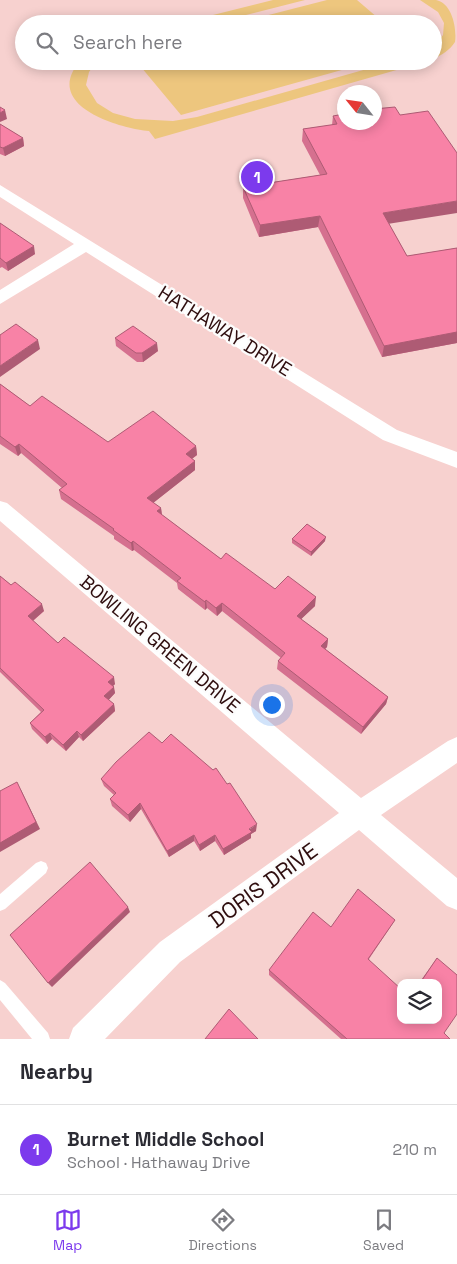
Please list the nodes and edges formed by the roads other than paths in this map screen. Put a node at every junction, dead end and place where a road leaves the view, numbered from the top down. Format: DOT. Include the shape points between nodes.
graph roads {
  1 [pos="0,190"];
  2 [pos="85,244"];
  3 [pos="0,298"];
  4 [pos="457,460"];
  5 [pos="0,509"];
  6 [pos="457,749"];
  7 [pos="360,813"];
  8 [pos="41,868"];
  9 [pos="457,896"];
  10 [pos="0,904"];
  11 [pos="0,988"];
  12 [pos="42,1039"];
  13 [pos="84,1039"];
  1 -- 2 [label="street, HATHAWAY DRIVE"];
  2 -- 3 [label="street"];
  2 -- 4 [label="street, HATHAWAY DRIVE" via="390,435"];
  5 -- 7 [label="street, BOWLING GREEN DRIVE"];
  6 -- 7 [label="street, DORIS DRIVE"];
  7 -- 9 [label="street, BOWLING GREEN DRIVE"];
  7 -- 13 [label="street, DORIS DRIVE" via="170,952"];
  8 -- 10 [label="lane"];
  11 -- 12 [label="lane"];
}
